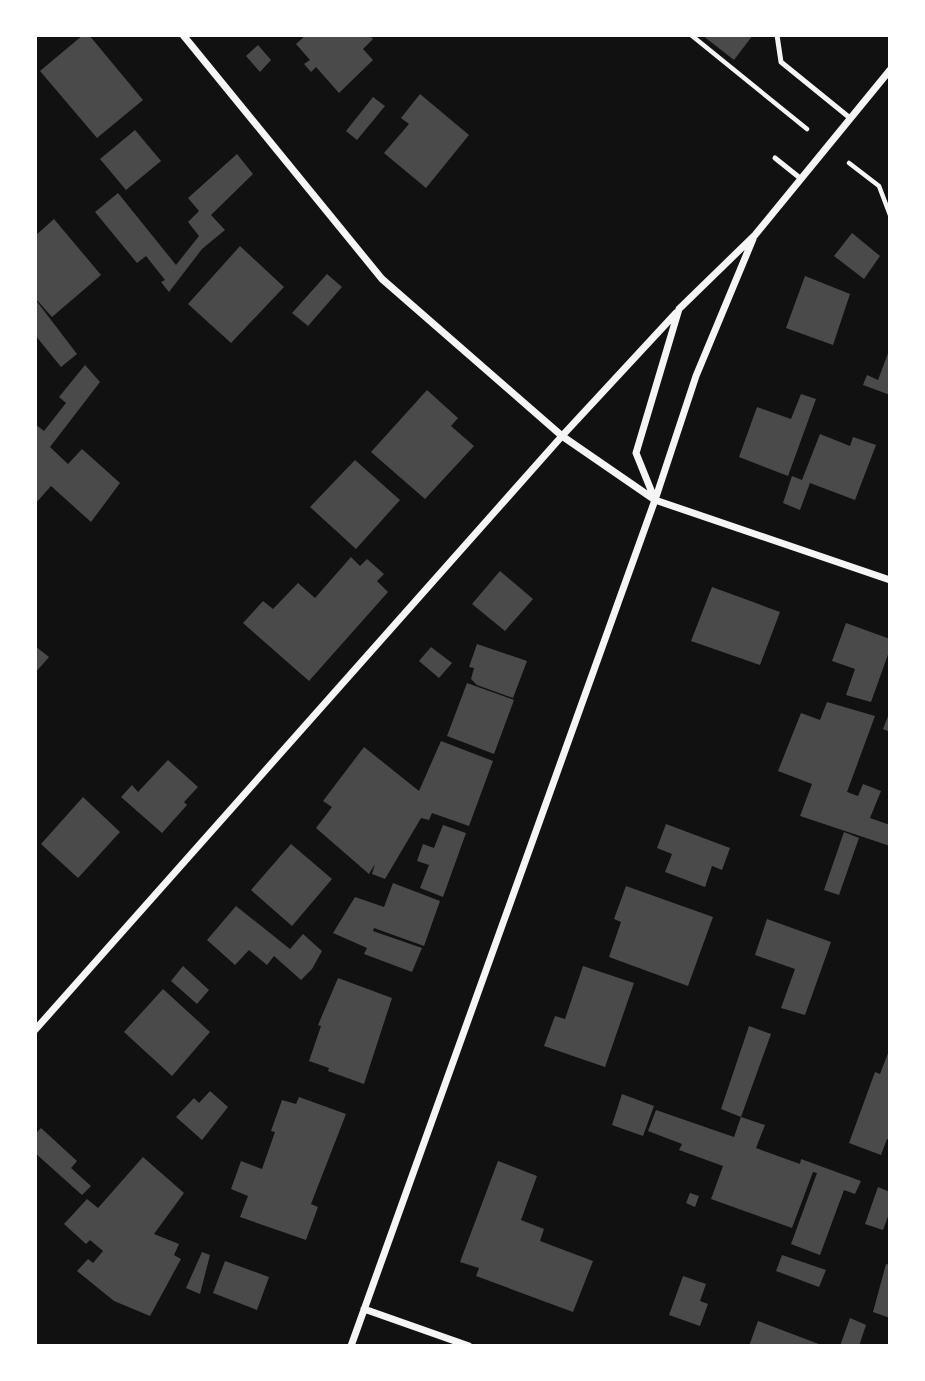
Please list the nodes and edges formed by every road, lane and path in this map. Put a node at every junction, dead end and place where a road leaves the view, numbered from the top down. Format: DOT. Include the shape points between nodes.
graph roads {
  1 [pos="183,35"];
  2 [pos="691,35"];
  3 [pos="777,35"];
  4 [pos="890,70"];
  5 [pos="881,81"];
  6 [pos="890,85"];
  7 [pos="850,118"];
  8 [pos="827,145"];
  9 [pos="775,158"];
  10 [pos="800,178"];
  11 [pos="890,215"];
  12 [pos="755,235"];
  13 [pos="679,309"];
  14 [pos="562,436"];
  15 [pos="655,500"];
  16 [pos="890,580"];
  17 [pos="35,1030"];
  18 [pos="364,1309"];
  19 [pos="351,1346"];
  20 [pos="469,1346"];
  1 -- 14 [label="street" via="382,279"];
  2 -- 8 [label="path"];
  3 -- 7 [label="lane" via="780,62"];
  4 -- 5 [label="street"];
  5 -- 6 [label="lane"];
  5 -- 7 [label="street"];
  7 -- 8 [label="street"];
  8 -- 10 [label="street"];
  8 -- 11 [label="path" via="879,186"];
  9 -- 10 [label="lane"];
  10 -- 12 [label="street"];
  12 -- 13 [label="street"];
  12 -- 15 [label="street" via="696,376"];
  13 -- 14 [label="street"];
  13 -- 15 [label="street" via="636,453"];
  14 -- 15 [label="street"];
  14 -- 17 [label="street"];
  15 -- 16 [label="street"];
  15 -- 18 [label="street"];
  18 -- 19 [label="street"];
  18 -- 20 [label="street"];
}
